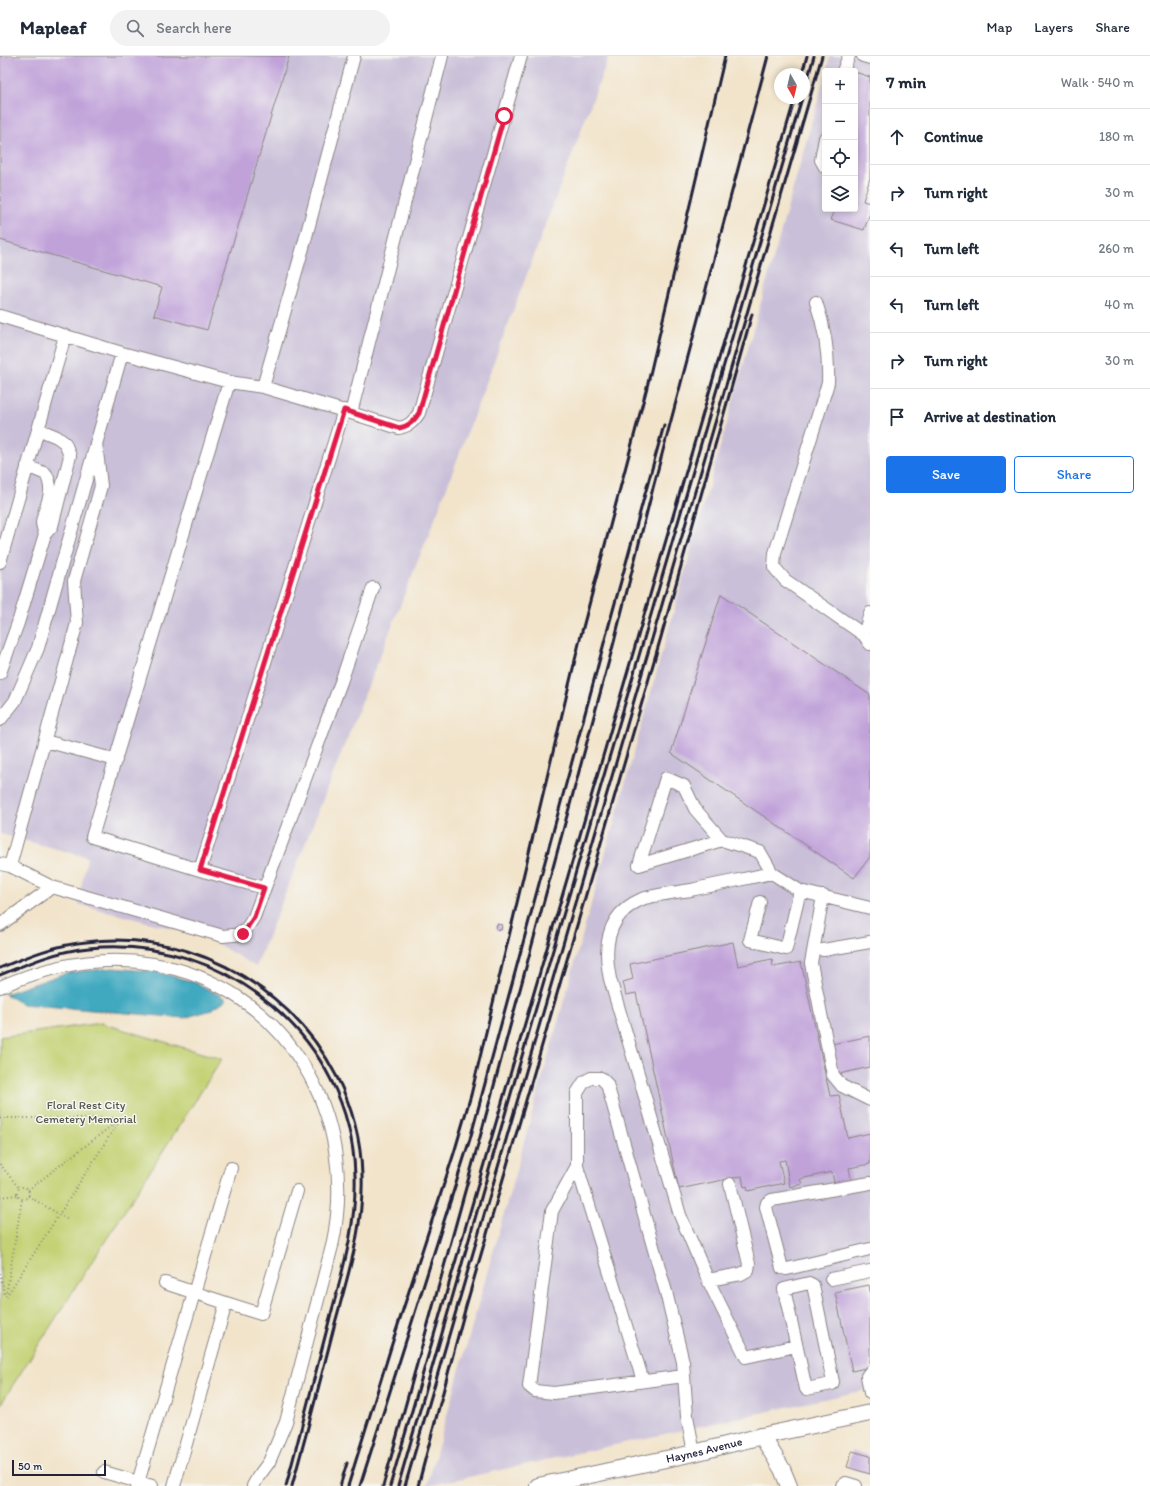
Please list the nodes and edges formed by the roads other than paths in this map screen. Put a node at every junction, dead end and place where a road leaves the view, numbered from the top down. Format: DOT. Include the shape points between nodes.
graph roads {
  1 [pos="354,56"];
  2 [pos="442,56"];
  3 [pos="521,56"];
  4 [pos="849,56"];
  5 [pos="863,56"];
  6 [pos="870,58"];
  7 [pos="844,68"];
  8 [pos="816,302"];
  9 [pos="0,316"];
  10 [pos="65,336"];
  11 [pos="122,353"];
  12 [pos="229,382"];
  13 [pos="263,387"];
  14 [pos="347,412"];
  15 [pos="38,429"];
  16 [pos="96,443"];
  17 [pos="27,466"];
  18 [pos="45,534"];
  19 [pos="0,562"];
  20 [pos="373,588"];
  21 [pos="870,613"];
  22 [pos="867,640"];
  23 [pos="0,672"];
  24 [pos="0,720"];
  25 [pos="45,741"];
  26 [pos="116,760"];
  27 [pos="722,840"];
  28 [pos="5,865"];
  29 [pos="200,870"];
  30 [pos="772,873"];
  31 [pos="52,887"];
  32 [pos="264,888"];
  33 [pos="800,891"];
  34 [pos="823,896"];
  35 [pos="760,902"];
  36 [pos="870,908"];
  37 [pos="0,925"];
  38 [pos="870,942"];
  39 [pos="823,950"];
  40 [pos="0,987"];
  41 [pos="870,1100"];
  42 [pos="577,1166"];
  43 [pos="231,1168"];
  44 [pos="870,1183"];
  45 [pos="730,1184"];
  46 [pos="297,1191"];
  47 [pos="870,1249"];
  48 [pos="870,1271"];
  49 [pos="831,1279"];
  50 [pos="708,1280"];
  51 [pos="165,1283"];
  52 [pos="194,1293"];
  53 [pos="226,1303"];
  54 [pos="796,1346"];
  55 [pos="870,1372"];
  56 [pos="684,1376"];
  57 [pos="643,1381"];
  58 [pos="870,1392"];
  59 [pos="870,1412"];
  60 [pos="762,1436"];
  61 [pos="694,1453"];
  62 [pos="104,1472"];
  63 [pos="138,1484"];
  64 [pos="152,1486"];
  65 [pos="174,1486"];
  66 [pos="253,1486"];
  67 [pos="538,1486"];
  68 [pos="789,1486"];
  69 [pos="842,1486"];
  70 [pos="856,1486"];
  1 -- 13 [label="street"];
  2 -- 14 [label="street"];
  3 -- 14 [label="street" via="419,413 413,422 399,428"];
  4 -- 7 [label="street"];
  5 -- 6 [label="street"];
  8 -- 22 [label="street" via="829,361 828,382 775,553 774,567 785,580"];
  9 -- 10 [label="street"];
  10 -- 11 [label="street"];
  10 -- 15 [label="street"];
  11 -- 12 [label="street"];
  11 -- 16 [label="street"];
  12 -- 13 [label="street"];
  12 -- 26 [label="street"];
  13 -- 14 [label="street"];
  14 -- 29 [label="street"];
  15 -- 17 [label="street"];
  15 -- 18 [label="street" via="65,443 70,456 52,526"];
  16 -- 24 [label="street" via="38,648 15,701"];
  16 -- 25 [label="street" via="101,486 74,581 77,623"];
  17 -- 18 [label="street" via="46,474 51,483 42,524"];
  17 -- 19 [label="street"];
  18 -- 23 [label="street"];
  20 -- 32 [label="street" via="341,682"];
  21 -- 22 [label="street"];
  25 -- 26 [label="street"];
  25 -- 28 [label="street"];
  26 -- 29 [label="street" via="92,837"];
  27 -- 27 [label="street" via="699,846 639,865 666,778 684,786 695,809"];
  27 -- 30 [label="street" via="760,852"];
  28 -- 31 [label="street"];
  29 -- 32 [label="street"];
  30 -- 33 [label="street"];
  30 -- 50 [label="street" via="643,899 621,914 613,925 607,941 610,979 680,1215"];
  31 -- 32 [label="street" via="223,936 243,934 254,917"];
  31 -- 37 [label="street"];
  33 -- 34 [label="street"];
  33 -- 35 [label="street" via="786,949 750,940"];
  34 -- 36 [label="street"];
  34 -- 41 [label="street" via="810,963 833,1075 842,1086"];
  38 -- 39 [label="street"];
  40 -- 66 [label="street" via="44,971 92,962 140,962 177,969 220,986 259,1014 292,1047 315,1085 327,1115 337,1156 339,1194 336,1226 286,1422 269,1462"];
  42 -- 56 [label="street" via="577,1093 584,1082 591,1078 601,1078 607,1084 666,1292"];
  42 -- 57 [label="street"];
  42 -- 57 [label="street" via="552,1211 529,1386 534,1391 554,1393"];
  43 -- 52 [label="street"];
  44 -- 47 [label="street" via="772,1200 766,1207 782,1268 788,1269"];
  45 -- 50 [label="street" via="749,1264 748,1270 741,1274"];
  46 -- 53 [label="street" via="261,1314"];
  48 -- 49 [label="street"];
  50 -- 54 [label="street" via="746,1357"];
  51 -- 52 [label="street"];
  52 -- 53 [label="street"];
  52 -- 63 [label="street"];
  53 -- 65 [label="street"];
  54 -- 54 [label="street" via="806,1389 832,1384 811,1283 784,1289"];
  55 -- 58 [label="street" via="867,1376"];
  56 -- 57 [label="street"];
  56 -- 61 [label="street" via="687,1416"];
  59 -- 60 [label="main road, Haynes Avenue"];
  60 -- 61 [label="main road, Haynes Avenue"];
  60 -- 68 [label="main road"];
  61 -- 67 [label="main road, Haynes Avenue"];
  62 -- 63 [label="street"];
  63 -- 64 [label="street"];
  69 -- 70 [label="street"];
}
